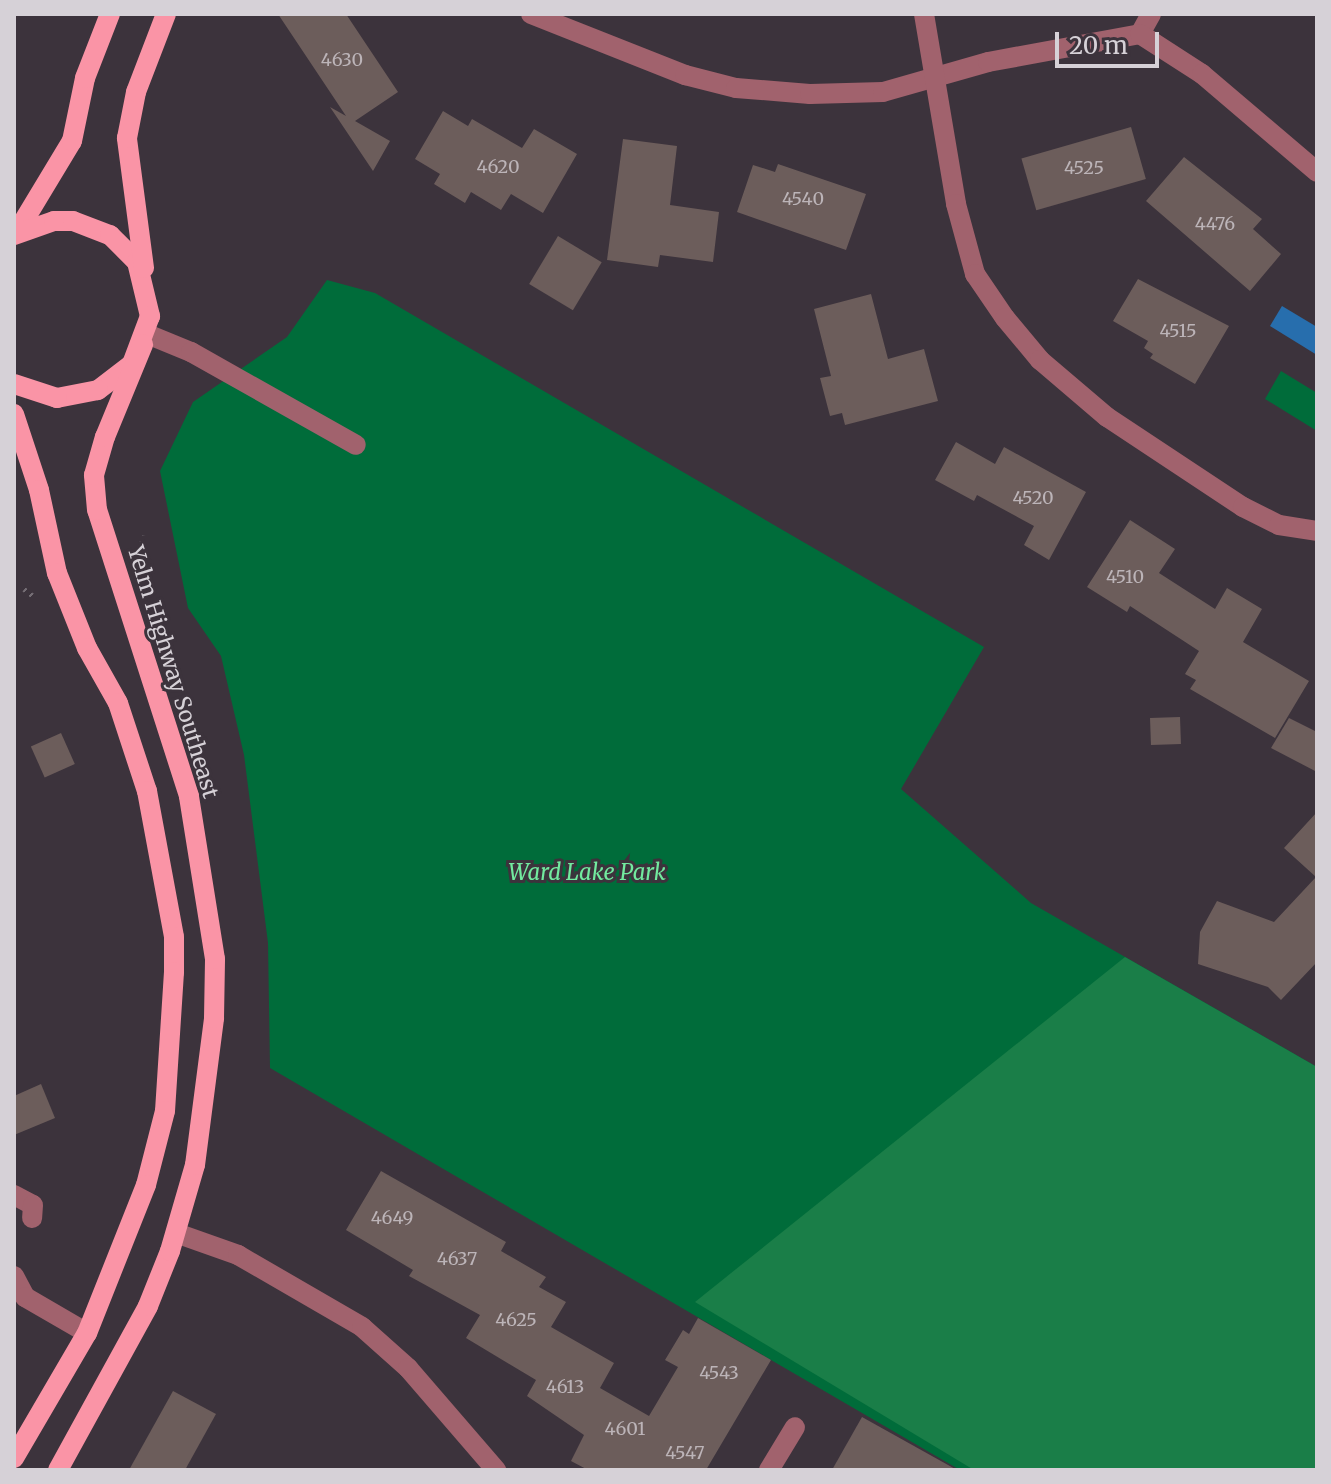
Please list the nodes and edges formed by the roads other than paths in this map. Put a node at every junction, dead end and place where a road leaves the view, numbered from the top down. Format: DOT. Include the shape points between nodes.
graph roads {
  1 [pos="110,14"];
  2 [pos="166,14"];
  3 [pos="531,14"];
  4 [pos="924,14"];
  5 [pos="1151,14"];
  6 [pos="1140,34"];
  7 [pos="936,76"];
  8 [pos="1317,172"];
  9 [pos="16,234"];
  10 [pos="145,280"];
  11 [pos="145,340"];
  12 [pos="14,384"];
  13 [pos="14,414"];
  14 [pos="356,445"];
  15 [pos="1317,531"];
  16 [pos="14,1195"];
  17 [pos="32,1218"];
  18 [pos="176,1233"];
  19 [pos="14,1276"];
  20 [pos="87,1333"];
  21 [pos="795,1427"];
  22 [pos="14,1458"];
  23 [pos="58,1470"];
  24 [pos="496,1470"];
  25 [pos="769,1470"];
  1 -- 9 [label="main road" via="85,78 72,141"];
  2 -- 10 [label="main road" via="136,92 127,138 128,179"];
  3 -- 7 [label="street" via="685,75 736,88 883,92"];
  4 -- 7 [label="street"];
  5 -- 6 [label="street"];
  6 -- 7 [label="street"];
  6 -- 8 [label="street" via="1202,74"];
  7 -- 15 [label="street" via="942,138 975,274 1031,350 1107,417 1243,507 1279,525"];
  9 -- 10 [label="main road" via="54,221 93,226 125,247"];
  10 -- 11 [label="main road" via="150,316"];
  11 -- 12 [label="main road" via="117,379 78,397 46,396"];
  11 -- 14 [label="street" via="191,352"];
  11 -- 18 [label="main road, Yelm Highway Southeast" via="94,475 101,524 189,796 215,959 209,1088"];
  13 -- 20 [label="main road" via="39,490 57,573 87,648 118,703 147,791 174,937 165,1111 146,1185"];
  16 -- 17 [label="street" via="33,1205"];
  18 -- 23 [label="main road, Yelm Highway Southeast" via="148,1306"];
  18 -- 24 [label="street" via="238,1255 362,1327 408,1368"];
  19 -- 20 [label="street" via="25,1297"];
  20 -- 22 [label="main road"];
  21 -- 25 [label="street"];
}
